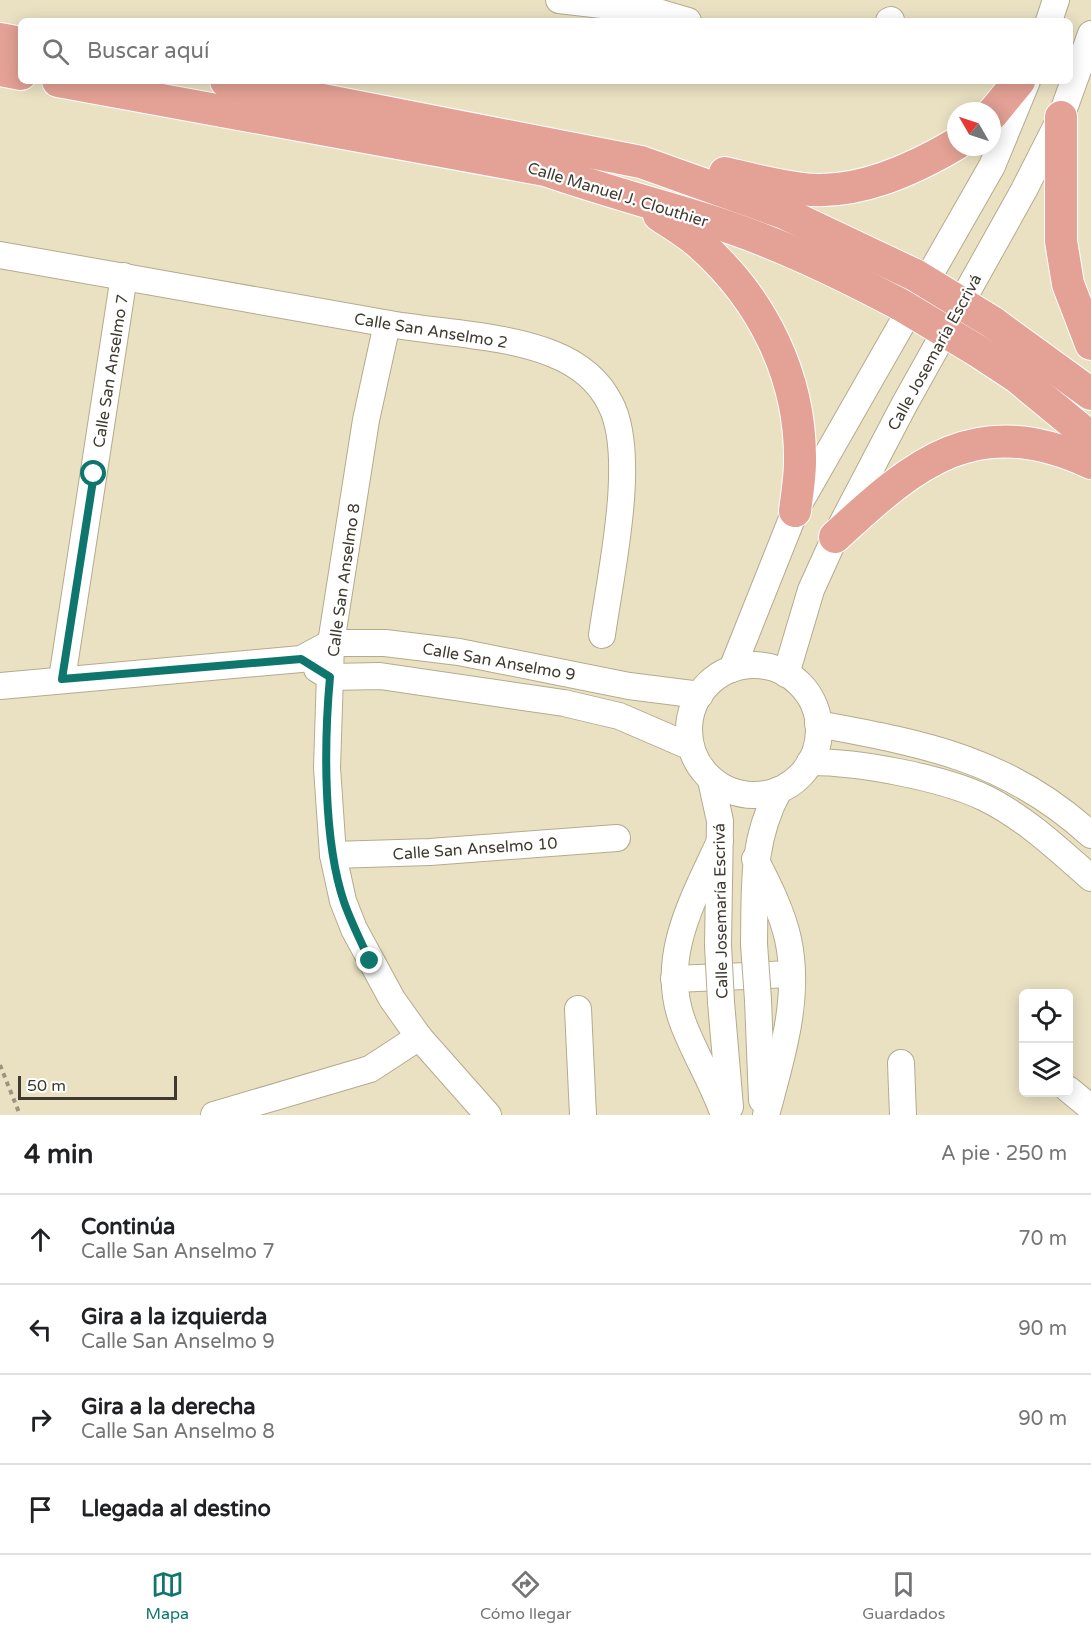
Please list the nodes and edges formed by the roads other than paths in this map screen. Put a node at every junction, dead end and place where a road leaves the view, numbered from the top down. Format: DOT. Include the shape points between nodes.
graph roads {
  1 [pos="559,0"];
  2 [pos="1056,0"];
  3 [pos="677,18"];
  4 [pos="1050,18"];
  5 [pos="1091,34"];
  6 [pos="0,39"];
  7 [pos="18,42"];
  8 [pos="0,70"];
  9 [pos="18,73"];
  10 [pos="73,84"];
  11 [pos="241,84"];
  12 [pos="1016,84"];
  13 [pos="1026,84"];
  14 [pos="1073,84"];
  15 [pos="1073,84"];
  16 [pos="1001,103"];
  17 [pos="1061,117"];
  18 [pos="947,149"];
  19 [pos="641,162"];
  20 [pos="611,194"];
  21 [pos="0,255"];
  22 [pos="124,276"];
  23 [pos="387,324"];
  24 [pos="1091,344"];
  25 [pos="1091,394"];
  26 [pos="1091,438"];
  27 [pos="1091,463"];
  28 [pos="795,511"];
  29 [pos="835,537"];
  30 [pos="602,635"];
  31 [pos="331,643"];
  32 [pos="301,659"];
  33 [pos="732,669"];
  34 [pos="786,674"];
  35 [pos="330,677"];
  36 [pos="62,679"];
  37 [pos="0,686"];
  38 [pos="700,695"];
  39 [pos="818,724"];
  40 [pos="691,747"];
  41 [pos="810,762"];
  42 [pos="711,780"];
  43 [pos="779,790"];
  44 [pos="1091,835"];
  45 [pos="617,838"];
  46 [pos="720,841"];
  47 [pos="333,855"];
  48 [pos="755,859"];
  49 [pos="1091,878"];
  50 [pos="792,974"];
  51 [pos="674,980"];
  52 [pos="578,1009"];
  53 [pos="419,1037"];
  54 [pos="901,1063"];
  55 [pos="1073,1093"];
  56 [pos="1091,1108"];
  57 [pos="214,1115"];
  58 [pos="488,1115"];
  59 [pos="583,1115"];
  60 [pos="724,1115"];
  61 [pos="730,1115"];
  62 [pos="765,1115"];
  63 [pos="903,1115"];
  1 -- 3 [label="street"];
  2 -- 4 [label="street"];
  5 -- 15 [label="street, Calle Josemaría Escrivá"];
  6 -- 7 [label="main road"];
  8 -- 9 [label="main road"];
  10 -- 20 [label="main road, Calle Manuel J. Clouthier" via="545,170"];
  11 -- 19 [label="main road, Calle Manuel J. Clouthier"];
  12 -- 16 [label="main road"];
  13 -- 28 [label="street" via="992,166"];
  14 -- 17 [label="street, Calle Josemaría Escrivá"];
  17 -- 24 [label="main road" via="1061,241 1068,284"];
  17 -- 29 [label="street, Calle Josemaría Escrivá"];
  18 -- 19 [label="main road" via="882,179 841,188 814,189 761,182 680,162"];
  19 -- 25 [label="main road, Calle Manuel J. Clouthier, bridge" via="784,213 915,275 992,322"];
  20 -- 26 [label="main road, Calle Manuel J. Clouthier, bridge" via="696,216 845,275 1017,377"];
  20 -- 28 [label="main road" via="657,214 698,242 734,277 763,318 784,363 796,411 800,461"];
  21 -- 22 [label="street, Calle San Anselmo 2"];
  22 -- 23 [label="street, Calle San Anselmo 2"];
  22 -- 36 [label="street, Calle San Anselmo 7"];
  23 -- 30 [label="street, Calle San Anselmo 2" via="521,344 573,363 593,377 620,426 623,453"];
  23 -- 31 [label="street, Calle San Anselmo 8" via="366,420"];
  27 -- 29 [label="main road" via="1027,444 996,442 953,450 907,474"];
  28 -- 33 [label="street"];
  29 -- 34 [label="street, Calle Josemaría Escrivá" via="811,590"];
  31 -- 32 [label="street, Calle San Anselmo 9"];
  31 -- 35 [label="street, Calle San Anselmo 8"];
  31 -- 38 [label="street, Calle San Anselmo 9" via="385,643 459,652 629,686"];
  32 -- 35 [label="street"];
  32 -- 36 [label="street, Calle San Anselmo 9"];
  33 -- 34 [label="street" via="759,666"];
  33 -- 38 [label="street" via="714,679"];
  34 -- 39 [label="street" via="808,695"];
  35 -- 40 [label="street, Calle San Anselmo 9" via="380,676 564,703 619,716"];
  35 -- 47 [label="street, Calle San Anselmo 8" via="327,768"];
  36 -- 37 [label="street, Calle San Anselmo 9"];
  38 -- 40 [label="street" via="689,720"];
  39 -- 41 [label="street"];
  39 -- 44 [label="street" via="963,757 998,771 1057,805"];
  40 -- 42 [label="street" via="698,765"];
  41 -- 43 [label="street"];
  41 -- 49 [label="street" via="862,765 984,797 1050,843"];
  42 -- 43 [label="street" via="737,793"];
  42 -- 46 [label="street, Calle Josemaría Escrivá"];
  43 -- 48 [label="street, Calle Josemaría Escrivá" via="762,826"];
  45 -- 47 [label="street, Calle San Anselmo 10"];
  46 -- 51 [label="street" via="679,933"];
  46 -- 61 [label="street, Calle Josemaría Escrivá, bridge" via="718,945"];
  47 -- 53 [label="street, Calle San Anselmo 8" via="354,929 392,999"];
  48 -- 50 [label="street" via="788,939"];
  48 -- 62 [label="street, Calle Josemaría Escrivá, bridge" via="754,944"];
  50 -- 51 [label="street"];
  50 -- 62 [label="street" via="791,1014"];
  51 -- 60 [label="street" via="683,1023 708,1071"];
  52 -- 59 [label="street"];
  53 -- 57 [label="street" via="370,1069"];
  53 -- 58 [label="street, Calle San Anselmo 8"];
  54 -- 63 [label="street"];
  55 -- 56 [label="street"];
}
